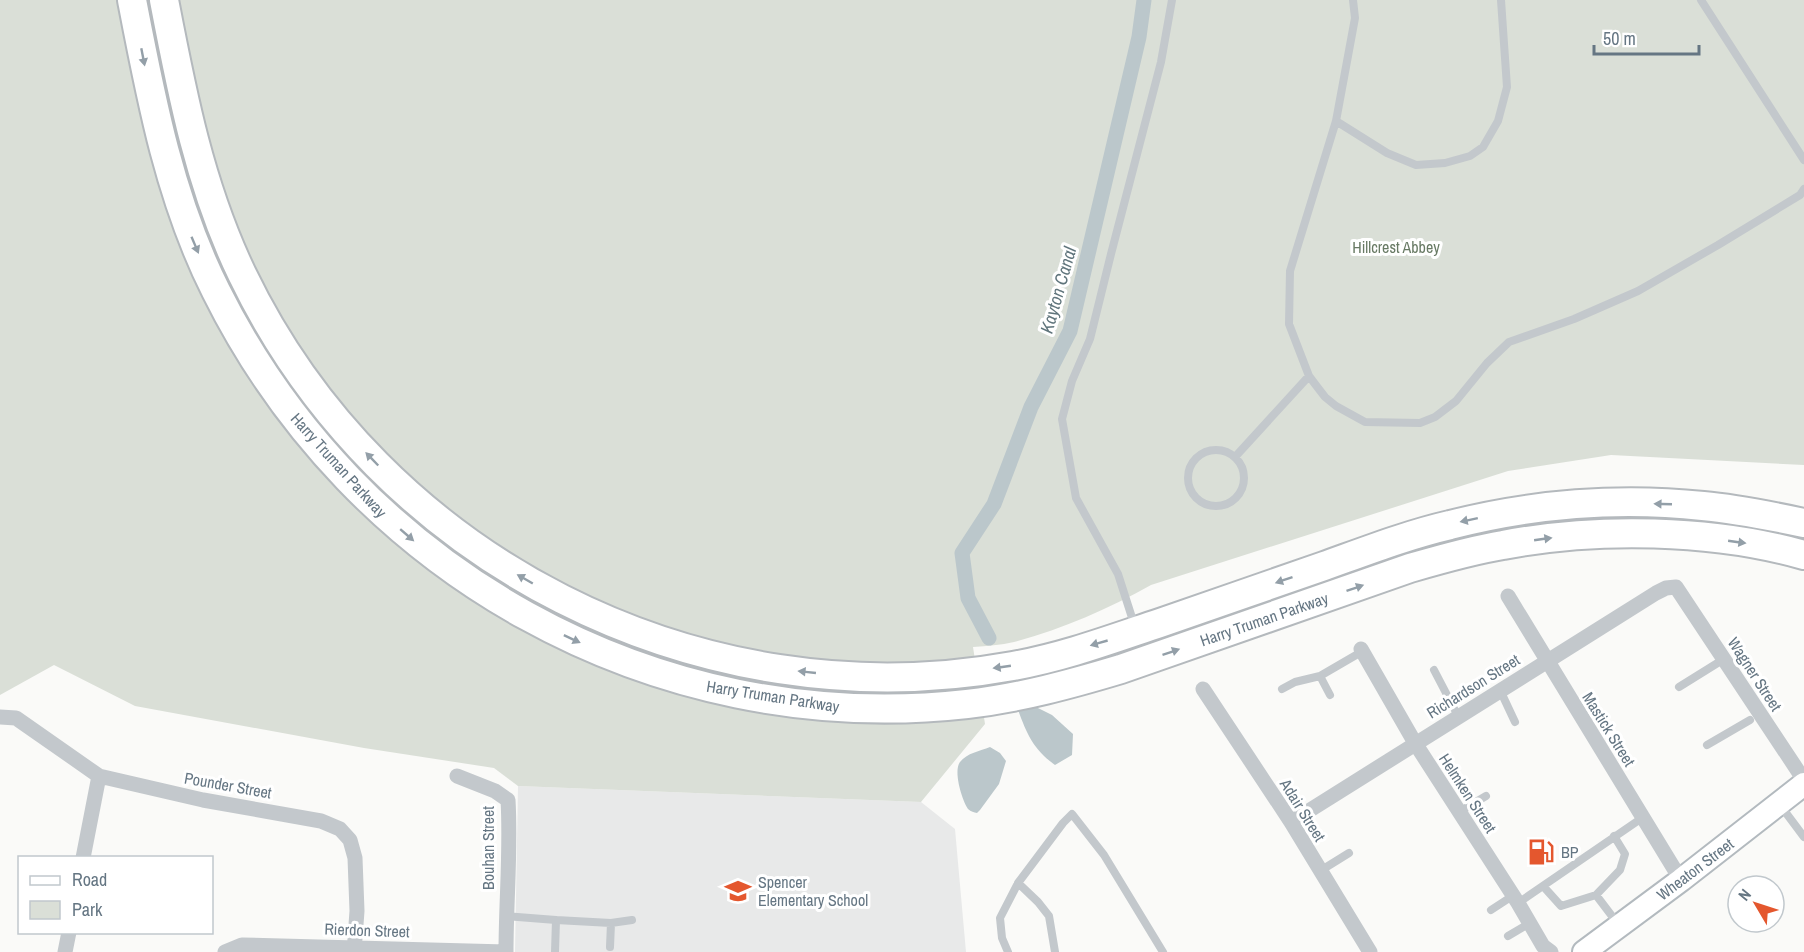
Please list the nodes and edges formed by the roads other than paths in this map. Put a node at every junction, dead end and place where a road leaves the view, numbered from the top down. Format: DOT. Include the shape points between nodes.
graph roads {
  1 [pos="132,0"];
  2 [pos="164,0"];
  3 [pos="1172,0"];
  4 [pos="1353,0"];
  5 [pos="1501,0"];
  6 [pos="1701,0"];
  7 [pos="1336,121"];
  8 [pos="1804,160"];
  9 [pos="1804,189"];
  10 [pos="1309,376"];
  11 [pos="1235,457"];
  12 [pos="1702,505"];
  13 [pos="1804,513"];
  14 [pos="1804,523"];
  15 [pos="1804,555"];
  16 [pos="1676,587"];
  17 [pos="1508,596"];
  18 [pos="1136,631"];
  19 [pos="1362,650"];
  20 [pos="1724,659"];
  21 [pos="1546,662"];
  22 [pos="1434,670"];
  23 [pos="1320,676"];
  24 [pos="1679,687"];
  25 [pos="1282,688"];
  26 [pos="1203,689"];
  27 [pos="1500,690"];
  28 [pos="1330,696"];
  29 [pos="1458,716"];
  30 [pos="0,717"];
  31 [pos="1749,720"];
  32 [pos="1515,722"];
  33 [pos="1415,743"];
  34 [pos="1707,745"];
  35 [pos="99,776"];
  36 [pos="457,776"];
  37 [pos="1804,782"];
  38 [pos="1486,796"];
  39 [pos="1779,804"];
  40 [pos="1459,812"];
  41 [pos="1642,818"];
  42 [pos="1291,822"];
  43 [pos="1614,836"];
  44 [pos="1804,837"];
  45 [pos="1349,853"];
  46 [pos="83,856"];
  47 [pos="1320,871"];
  48 [pos="1681,880"];
  49 [pos="1018,883"];
  50 [pos="1543,886"];
  51 [pos="1596,895"];
  52 [pos="1516,899"];
  53 [pos="1491,910"];
  54 [pos="506,916"];
  55 [pos="556,920"];
  56 [pos="632,920"];
  57 [pos="611,923"];
  58 [pos="1530,923"];
  59 [pos="1619,926"];
  60 [pos="69,934"];
  61 [pos="1508,936"];
  62 [pos="610,947"];
  63 [pos="354,950"];
  64 [pos="226,951"];
  65 [pos="65,952"];
  66 [pos="506,952"];
  67 [pos="555,952"];
  68 [pos="1008,952"];
  69 [pos="1055,952"];
  70 [pos="1163,952"];
  71 [pos="1370,952"];
  72 [pos="1551,952"];
  73 [pos="1584,952"];
  1 -- 15 [label="highway, Harry Truman Parkway, one-way" via="156,119 193,241 241,337 301,426 373,505 457,573 549,628 596,651 647,669 752,696 803,703 859,708 966,704 1075,683 1410,568 1504,544 1552,537 1650,534 1699,536"];
  18 -- 2 [label="highway, Harry Truman Parkway, one-way" via="1059,655 962,673 849,676 807,672 707,654 608,622 475,548 434,517 360,445 325,406 267,321 222,230 206,182 191,131"];
  3 -- 18 [label="lane" via="1161,62 1090,339 1072,381 1062,419 1076,498 1118,574"];
  4 -- 7 [label="lane" via="1355,18"];
  5 -- 7 [label="lane" via="1507,87 1498,121 1483,147 1470,156 1445,163 1416,165 1387,153"];
  6 -- 8 [label="lane"];
  7 -- 10 [label="lane" via="1290,270 1289,324"];
  9 -- 10 [label="lane" via="1728,240 1638,291 1509,342 1456,401 1420,423 1365,423 1325,397"];
  10 -- 11 [label="lane"];
  11 -- 11 [label="lane" via="1219,449 1194,460 1188,478 1194,496 1210,506 1236,499 1245,473"];
  12 -- 13 [label="highway"];
  12 -- 14 [label="highway, Harry Truman Parkway"];
  12 -- 18 [label="highway, Harry Truman Parkway, one-way" via="1590,504 1469,520 1401,539"];
  16 -- 20 [label="street, Wagner Street"];
  16 -- 21 [label="street, Richardson Street" via="1656,593"];
  17 -- 21 [label="street, Mastick Street"];
  19 -- 23 [label="lane"];
  19 -- 33 [label="street, Helmken Street"];
  20 -- 24 [label="lane"];
  20 -- 37 [label="street, Wagner Street"];
  21 -- 27 [label="street, Richardson Street"];
  21 -- 41 [label="street, Mastick Street"];
  22 -- 29 [label="lane"];
  23 -- 25 [label="lane"];
  23 -- 28 [label="lane"];
  26 -- 42 [label="street, Adair Street"];
  27 -- 29 [label="street, Richardson Street"];
  27 -- 32 [label="lane"];
  29 -- 33 [label="street, Richardson Street"];
  30 -- 35 [label="street, Pounder Street" via="16,718"];
  31 -- 34 [label="lane"];
  33 -- 40 [label="street, Helmken Street"];
  33 -- 42 [label="street, Richardson Street"];
  35 -- 46 [label="street"];
  35 -- 63 [label="street, Pounder Street" via="321,821 340,829 350,840 355,858"];
  36 -- 54 [label="street, Bouhan Street" via="508,800"];
  37 -- 39 [label="main road, Wheaton Street"];
  38 -- 40 [label="lane"];
  39 -- 44 [label="lane"];
  39 -- 48 [label="main road, Wheaton Street"];
  40 -- 52 [label="street, Helmken Street"];
  41 -- 43 [label="lane"];
  41 -- 48 [label="street, Mastick Street"];
  42 -- 47 [label="street, Adair Street"];
  43 -- 50 [label="lane"];
  43 -- 51 [label="lane" via="1625,854 1620,870"];
  45 -- 47 [label="lane"];
  47 -- 71 [label="street, Adair Street"];
  48 -- 59 [label="main road, Wheaton Street"];
  49 -- 68 [label="lane" via="1000,918"];
  49 -- 69 [label="lane" via="1049,916"];
  49 -- 70 [label="lane" via="1072,814 1104,855"];
  50 -- 51 [label="lane" via="1561,906"];
  50 -- 52 [label="lane"];
  51 -- 59 [label="lane"];
  52 -- 53 [label="lane"];
  52 -- 58 [label="street, Helmken Street"];
  54 -- 55 [label="lane"];
  54 -- 66 [label="street, Bouhan Street"];
  55 -- 57 [label="lane"];
  55 -- 67 [label="lane"];
  56 -- 57 [label="lane"];
  57 -- 62 [label="lane"];
  58 -- 61 [label="lane"];
  58 -- 72 [label="street, Helmken Street"];
  59 -- 73 [label="main road, Wheaton Street"];
  60 -- 65 [label="street"];
  63 -- 64 [label="street, Rierdon Street" via="242,945"];
  63 -- 66 [label="street, Rierdon Street"];
}
